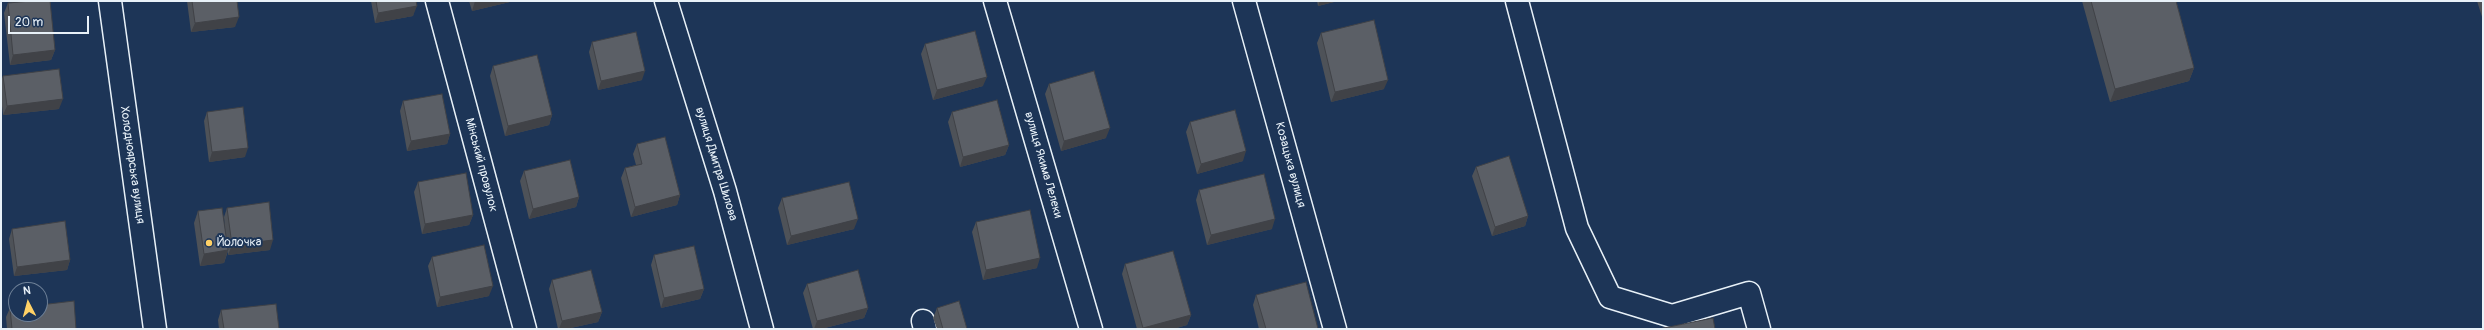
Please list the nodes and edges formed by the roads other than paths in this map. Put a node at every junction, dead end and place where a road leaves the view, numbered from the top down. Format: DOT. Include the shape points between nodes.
graph roads {
  1 [pos="110,1"];
  2 [pos="437,1"];
  3 [pos="666,1"];
  4 [pos="995,1"];
  5 [pos="1244,1"];
  6 [pos="1517,1"];
  7 [pos="155,329"];
  8 [pos="525,329"];
  9 [pos="762,329"];
  10 [pos="1091,329"];
  11 [pos="1335,329"];
  12 [pos="1759,329"];
  1 -- 7 [label="street, Холодноярська вулиця"];
  2 -- 8 [label="street, Мінський провулок"];
  3 -- 9 [label="street, вулиця Дмитра Шилова" via="725,191"];
  4 -- 10 [label="street, вулиця Якима Лелеки"];
  5 -- 11 [label="street, Козацька вулиця"];
  6 -- 12 [label="street" via="1577,228 1610,297 1672,316 1748,293"];
}
